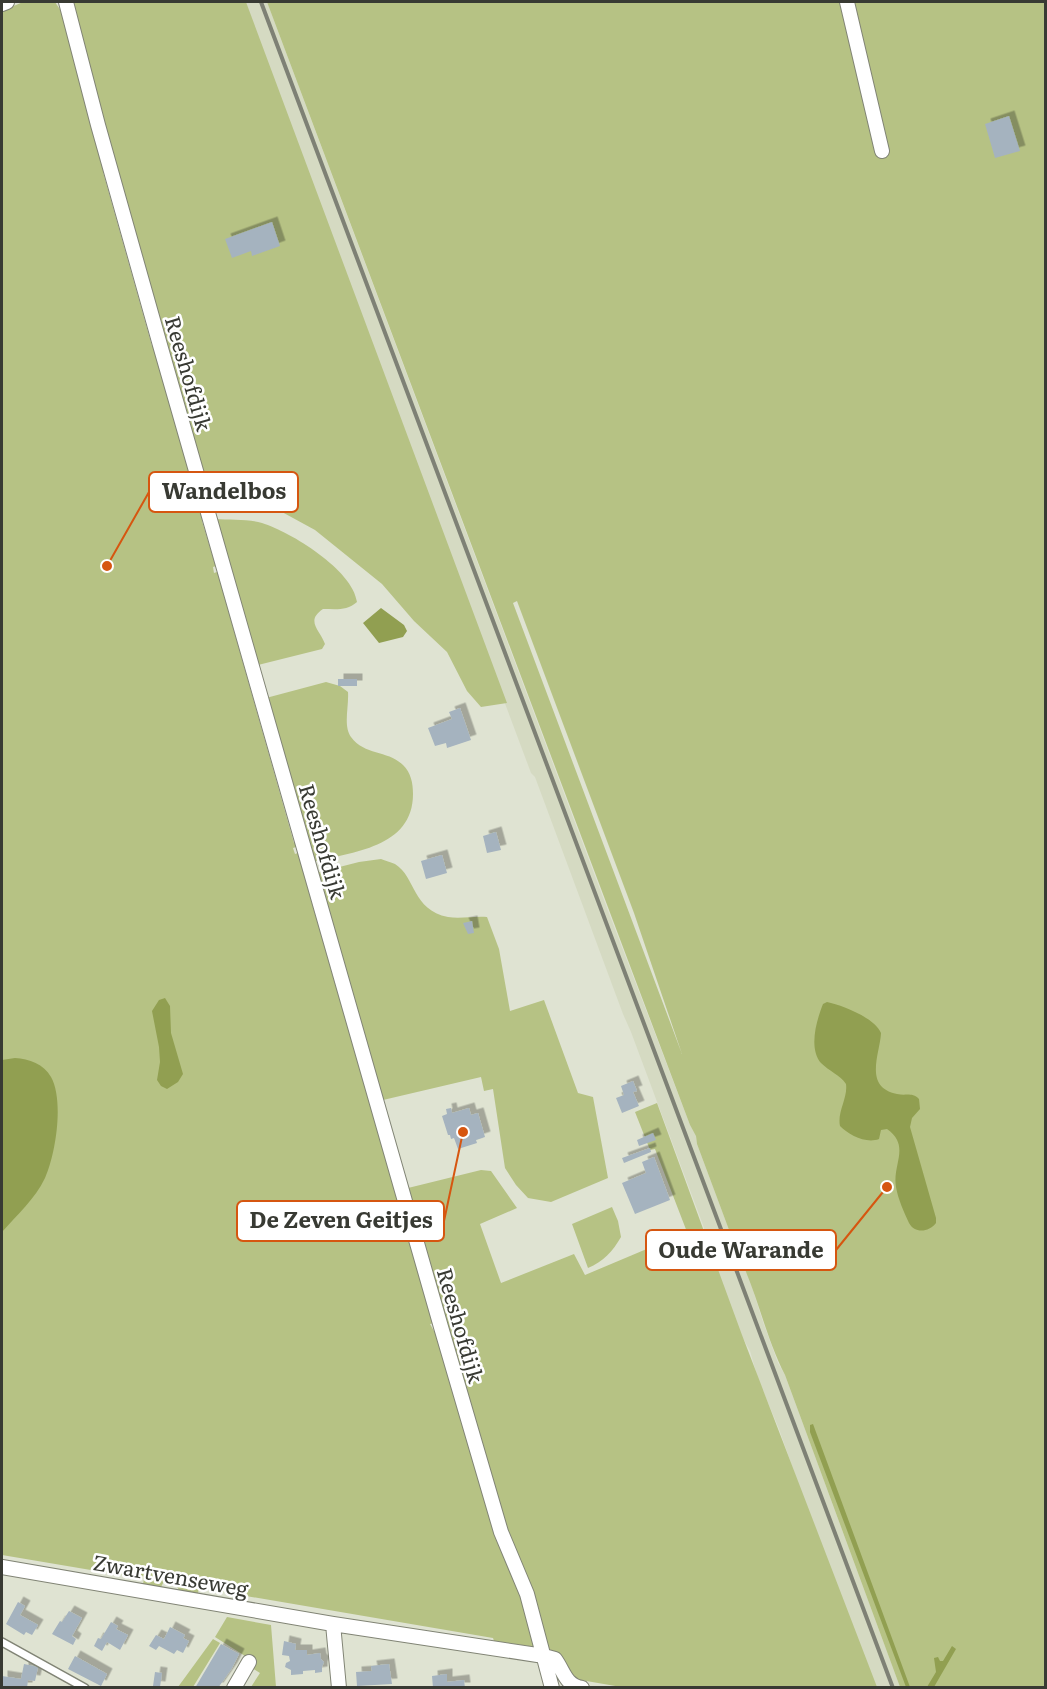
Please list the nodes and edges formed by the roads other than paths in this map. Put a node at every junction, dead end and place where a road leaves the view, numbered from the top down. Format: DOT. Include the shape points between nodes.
graph roads {
  1 [pos="7,2"];
  2 [pos="66,2"];
  3 [pos="847,2"];
  4 [pos="2,4"];
  5 [pos="882,151"];
  6 [pos="2,1567"];
  7 [pos="333,1624"];
  8 [pos="2,1642"];
  9 [pos="544,1656"];
  10 [pos="249,1662"];
  11 [pos="85,1688"];
  12 [pos="234,1688"];
  13 [pos="339,1688"];
  14 [pos="552,1688"];
  15 [pos="582,1688"];
  1 -- 4 [label="street"];
  2 -- 9 [label="street, Reeshofdijk" via="147,301 441,1327 501,1532 524,1587"];
  3 -- 5 [label="street"];
  6 -- 7 [label="street, Zwartvenseweg"];
  7 -- 9 [label="street, Zwartvenseweg"];
  7 -- 13 [label="street"];
  8 -- 11 [label="lane"];
  9 -- 14 [label="street, Reeshofdijk"];
  9 -- 15 [label="street" via="555,1659 566,1679"];
  10 -- 12 [label="street"];
}
